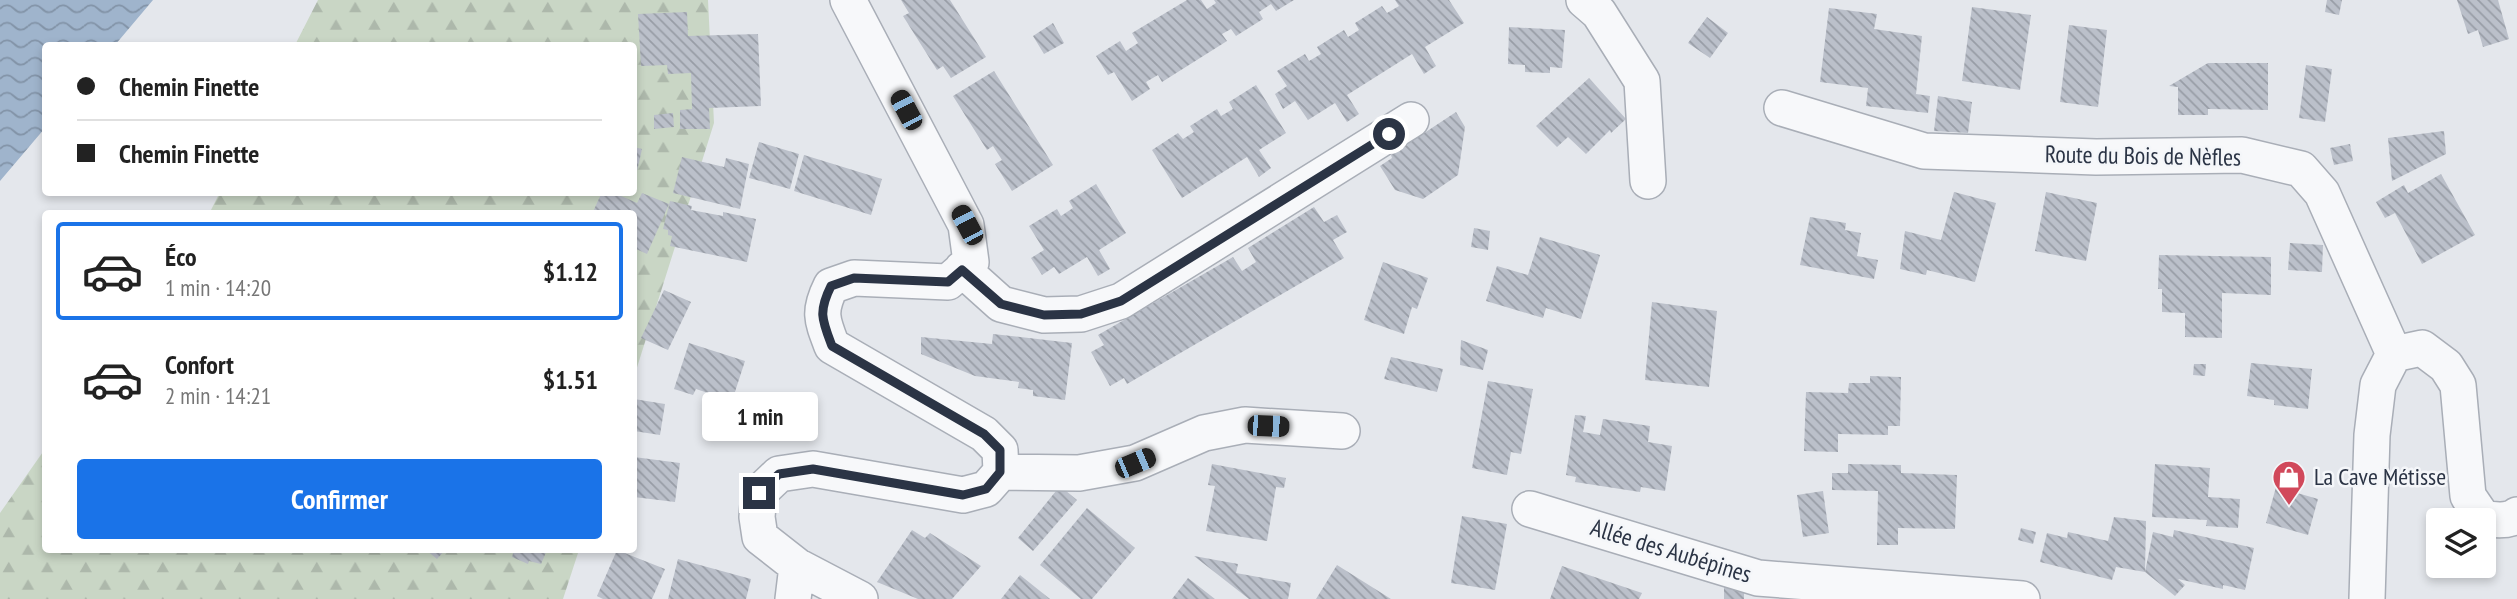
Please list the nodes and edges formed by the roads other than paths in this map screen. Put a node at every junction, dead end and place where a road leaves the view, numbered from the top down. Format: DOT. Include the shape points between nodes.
graph roads {
  1 [pos="848,0"];
  2 [pos="1584,0"];
  3 [pos="1782,108"];
  4 [pos="1411,120"];
  5 [pos="1648,181"];
  6 [pos="962,270"];
  7 [pos="2394,354"];
  8 [pos="1342,431"];
  9 [pos="1000,472"];
  10 [pos="1530,509"];
  11 [pos="2516,520"];
  12 [pos="795,582"];
  13 [pos="860,599"];
  14 [pos="2022,599"];
  15 [pos="2367,599"];
  1 -- 6 [label="street" via="967,225 971,262"];
  2 -- 5 [label="street" via="1599,13 1642,81"];
  3 -- 7 [label="street, Route du Bois de Nèfles" via="1924,151 2096,157 2242,155 2301,170 2322,194"];
  4 -- 6 [label="street" via="1121,301 1081,314 1044,315 1001,304"];
  6 -- 9 [label="street" via="948,282 854,278 831,286 821,305 824,326 832,346 984,434 1000,450"];
  7 -- 11 [label="street" via="2422,348 2446,366 2458,385 2468,496 2483,518"];
  7 -- 15 [label="street" via="2378,385 2372,436"];
  8 -- 9 [label="street" via="1245,425 1204,433 1135,463 1079,474"];
  9 -- 12 [label="street" via="986,489 963,495 813,469 779,474 759,493 757,517 760,537"];
  10 -- 14 [label="street, Allée des Aubépines" via="1758,578"];
  12 -- 13 [label="street"];
}
